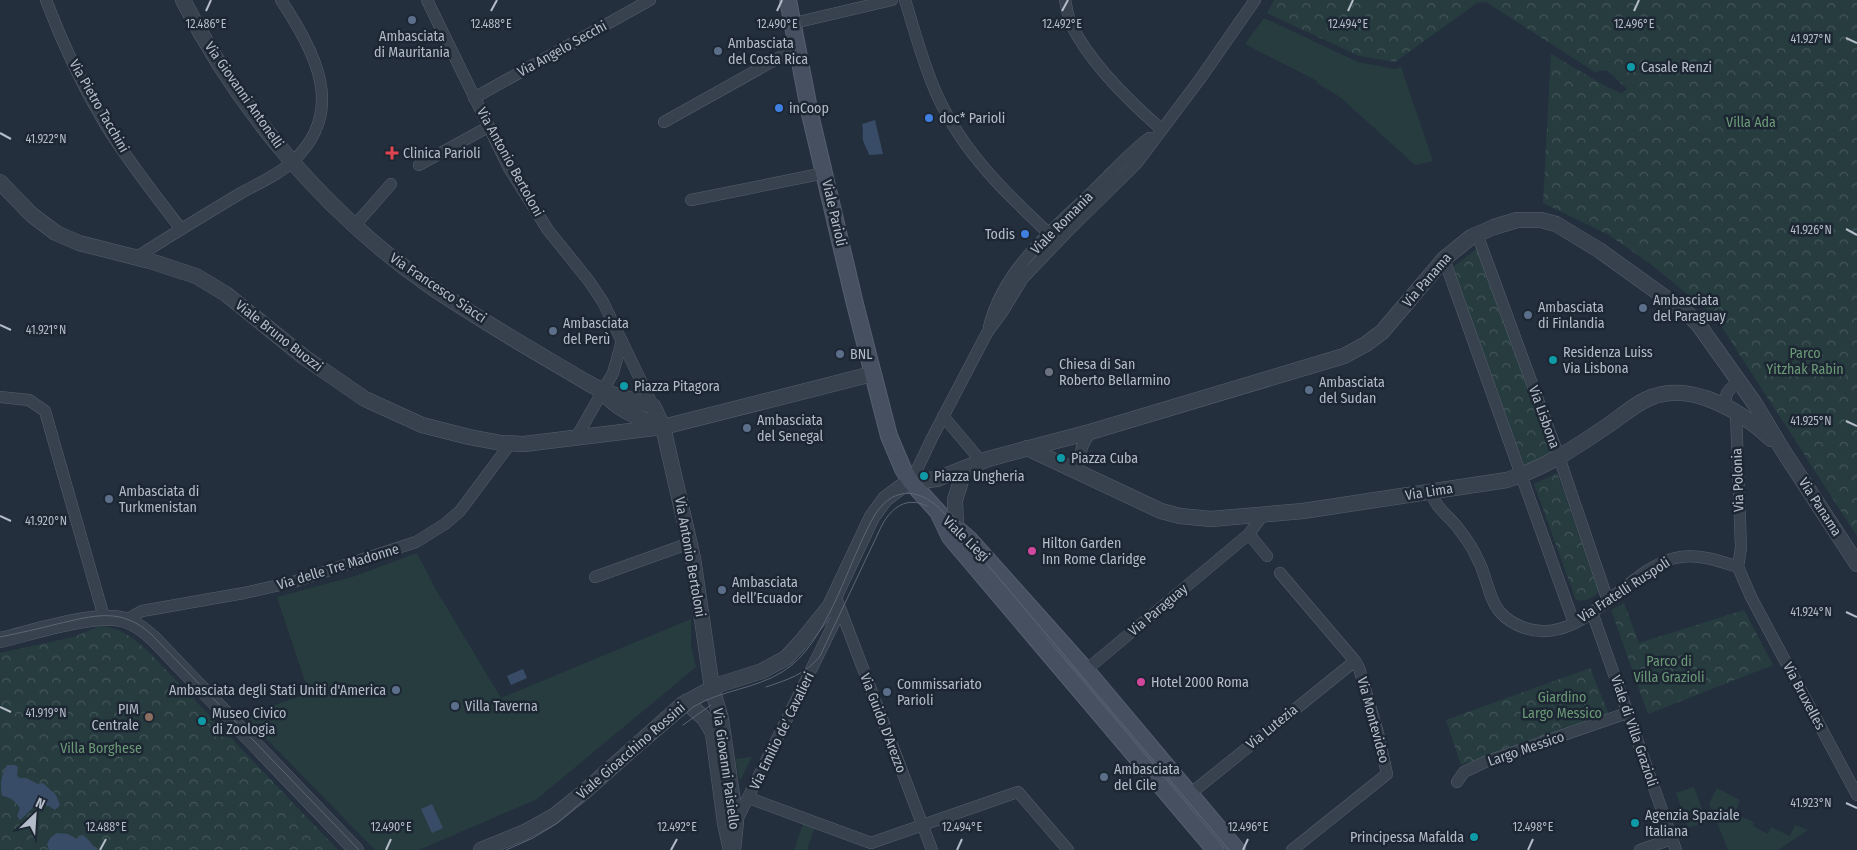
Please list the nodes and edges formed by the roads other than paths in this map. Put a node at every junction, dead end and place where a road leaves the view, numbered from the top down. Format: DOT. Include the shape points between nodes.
graph roads {
  1 [pos="46,0"];
  2 [pos="183,0"];
  3 [pos="281,0"];
  4 [pos="427,0"];
  5 [pos="650,0"];
  6 [pos="788,0"];
  7 [pos="892,0"];
  8 [pos="905,0"];
  9 [pos="1065,0"];
  10 [pos="1255,0"];
  11 [pos="637,3"];
  12 [pos="794,23"];
  13 [pos="798,46"];
  14 [pos="474,98"];
  15 [pos="664,122"];
  16 [pos="488,127"];
  17 [pos="1160,129"];
  18 [pos="292,163"];
  19 [pos="419,165"];
  20 [pos="824,173"];
  21 [pos="0,182"];
  22 [pos="391,184"];
  23 [pos="691,200"];
  24 [pos="355,225"];
  25 [pos="181,229"];
  26 [pos="1478,234"];
  27 [pos="1053,238"];
  28 [pos="137,257"];
  29 [pos="1444,259"];
  30 [pos="622,341"];
  31 [pos="872,374"];
  32 [pos="1741,389"];
  33 [pos="602,391"];
  34 [pos="0,397"];
  35 [pos="653,406"];
  36 [pos="1732,410"];
  37 [pos="943,416"];
  38 [pos="663,427"];
  39 [pos="1090,432"];
  40 [pos="576,438"];
  41 [pos="510,444"];
  42 [pos="1026,448"];
  43 [pos="1782,449"];
  44 [pos="1559,458"];
  45 [pos="974,464"];
  46 [pos="1077,473"];
  47 [pos="1521,475"];
  48 [pos="911,482"];
  49 [pos="1432,492"];
  50 [pos="940,514"];
  51 [pos="1262,516"];
  52 [pos="956,527"];
  53 [pos="1249,534"];
  54 [pos="690,543"];
  55 [pos="1267,556"];
  56 [pos="1857,564"];
  57 [pos="1738,567"];
  58 [pos="1280,573"];
  59 [pos="594,577"];
  60 [pos="836,594"];
  61 [pos="1608,601"];
  62 [pos="840,611"];
  63 [pos="1592,612"];
  64 [pos="104,617"];
  65 [pos="126,620"];
  66 [pos="1574,622"];
  67 [pos="0,640"];
  68 [pos="1355,661"];
  69 [pos="1086,670"];
  70 [pos="712,688"];
  71 [pos="686,702"];
  72 [pos="1627,713"];
  73 [pos="1457,782"];
  74 [pos="1190,794"];
  75 [pos="1857,795"];
  76 [pos="749,798"];
  77 [pos="736,822"];
  78 [pos="922,824"];
  79 [pos="1674,845"];
  80 [pos="356,850"];
  81 [pos="481,850"];
  82 [pos="732,850"];
  83 [pos="932,850"];
  84 [pos="1068,850"];
  85 [pos="1215,850"];
  86 [pos="1237,850"];
  87 [pos="1292,850"];
  88 [pos="1640,850"];
  1 -- 25 [label="street, Via Pietro Tacchini" via="105,123"];
  2 -- 18 [label="street, Via Giovanni Antonelli" via="231,82"];
  3 -- 18 [label="street" via="311,53 323,93 318,127"];
  4 -- 14 [label="street, Via Antonio Bertoloni"];
  5 -- 11 [label="street, Via Angelo Secchi"];
  6 -- 12 [label="main road, Viale Parioli"];
  7 -- 12 [label="street"];
  8 -- 27 [label="street" via="933,85 959,135 998,185"];
  9 -- 17 [label="street" via="1071,25 1097,64"];
  10 -- 17 [label="street, Viale Romania" via="1200,79"];
  11 -- 14 [label="street, Via Angelo Secchi"];
  12 -- 13 [label="main road, Viale Parioli"];
  13 -- 15 [label="street"];
  13 -- 20 [label="main road, Viale Parioli"];
  14 -- 16 [label="street, Via Antonio Bertoloni"];
  16 -- 19 [label="street"];
  16 -- 30 [label="street, Via Antonio Bertoloni" via="546,226 597,292"];
  17 -- 27 [label="street, Viale Romania" via="1137,163"];
  18 -- 24 [label="street, Via Francesco Siacci"];
  18 -- 25 [label="street"];
  20 -- 23 [label="street"];
  20 -- 31 [label="main road, Viale Parioli"];
  21 -- 28 [label="street, Viale Bruno Buozzi" via="32,215 56,233 86,245"];
  22 -- 24 [label="street"];
  24 -- 33 [label="street, Via Francesco Siacci" via="435,289"];
  25 -- 28 [label="street"];
  26 -- 29 [label="street, Via Panama"];
  26 -- 32 [label="street, Via Panama" via="1517,220 1546,220 1566,229 1688,314 1704,330"];
  26 -- 44 [label="street, Via Lisbona"];
  27 -- 37 [label="street, Viale Romania" via="987,334"];
  28 -- 41 [label="street, Viale Bruno Buozzi" via="186,272 212,285 318,367 378,406 434,428"];
  29 -- 39 [label="street, Via Panama" via="1382,332 1358,349 1330,361"];
  29 -- 47 [label="street"];
  30 -- 33 [label="street" via="612,373"];
  30 -- 35 [label="street"];
  31 -- 38 [label="street"];
  31 -- 48 [label="main road, Viale Parioli" via="898,458"];
  32 -- 36 [label="street, Via Polonia" via="1725,399"];
  32 -- 36 [label="street" via="1746,405"];
  32 -- 43 [label="street, Via Panama"];
  33 -- 35 [label="street"];
  33 -- 38 [label="street" via="626,412"];
  33 -- 40 [label="street"];
  34 -- 64 [label="street" via="29,400 45,411"];
  35 -- 38 [label="street"];
  36 -- 43 [label="street, Via Lima" via="1762,430"];
  36 -- 44 [label="street, Via Lima" via="1692,395 1668,393 1655,396"];
  36 -- 57 [label="street, Via Polonia" via="1741,548"];
  37 -- 45 [label="street"];
  37 -- 48 [label="street"];
  38 -- 40 [label="street"];
  38 -- 54 [label="street, Via Antonio Bertoloni"];
  39 -- 42 [label="street"];
  39 -- 46 [label="street" via="1082,447"];
  40 -- 41 [label="street, Viale Bruno Buozzi"];
  41 -- 65 [label="street, Via delle Tre Madonne" via="460,511 438,530 416,542 293,582 142,611"];
  42 -- 45 [label="street"];
  42 -- 46 [label="street"];
  43 -- 56 [label="street, Via Panama"];
  44 -- 47 [label="street, Via Lima"];
  44 -- 61 [label="street, Via Lisbona"];
  45 -- 48 [label="street" via="937,479"];
  45 -- 52 [label="street" via="955,500"];
  46 -- 51 [label="street, Via Lima" via="1170,514 1217,519"];
  47 -- 49 [label="street, Via Lima"];
  47 -- 66 [label="street"];
  48 -- 50 [label="main road"];
  48 -- 60 [label="street, Viale Gioacchino Rossini" via="892,493 878,508"];
  49 -- 51 [label="street, Via Lima"];
  49 -- 66 [label="street, Via Fratelli Ruspoli" via="1436,504 1470,544 1495,604 1505,617 1524,628 1541,632"];
  50 -- 52 [label="main road, Viale Liegi"];
  50 -- 85 [label="main road, Viale Liegi" via="950,537"];
  51 -- 53 [label="street, Via Paraguay"];
  52 -- 69 [label="main road, Viale Liegi"];
  53 -- 55 [label="street"];
  53 -- 69 [label="street, Via Paraguay"];
  54 -- 59 [label="street"];
  54 -- 70 [label="street, Via Antonio Bertoloni"];
  57 -- 61 [label="street, Via Fratelli Ruspoli" via="1695,556 1674,558 1653,568"];
  57 -- 75 [label="street, Via Bruxelles"];
  58 -- 68 [label="street, Via Montevideo"];
  60 -- 62 [label="street, Via Guido D'Arezzo"];
  60 -- 70 [label="street, Viale Gioacchino Rossini" via="830,606 783,660 762,671"];
  61 -- 63 [label="street, Via Fratelli Ruspoli"];
  62 -- 76 [label="street, Via Emilio de' Cavalieri"];
  62 -- 78 [label="street, Via Guido D'Arezzo"];
  63 -- 66 [label="street, Via Fratelli Ruspoli"];
  63 -- 72 [label="street, Viale di Villa Grazioli"];
  64 -- 65 [label="street"];
  64 -- 67 [label="street"];
  65 -- 80 [label="street" via="148,634"];
  68 -- 74 [label="street, Via Lutezia"];
  68 -- 87 [label="street, Via Montevideo" via="1366,689 1387,774"];
  69 -- 74 [label="main road, Viale Liegi"];
  70 -- 71 [label="street, Viale Gioacchino Rossini"];
  70 -- 77 [label="street, Via Giovanni Paisiello" via="721,719"];
  71 -- 81 [label="street, Viale Gioacchino Rossini" via="554,816"];
  71 -- 82 [label="street, Via Giovanni Paisiello" via="704,718 713,733"];
  72 -- 73 [label="street, Largo Messico" via="1485,762 1464,772"];
  72 -- 79 [label="street, Viale di Villa Grazioli"];
  74 -- 86 [label="main road, Viale Liegi"];
  76 -- 77 [label="street, Via Emilio de' Cavalieri"];
  76 -- 78 [label="street" via="871,843"];
  77 -- 82 [label="street, Via Giovanni Paisiello"];
  78 -- 83 [label="street, Via Guido D'Arezzo"];
  78 -- 84 [label="street" via="1018,792"];
  79 -- 88 [label="street"];
}
